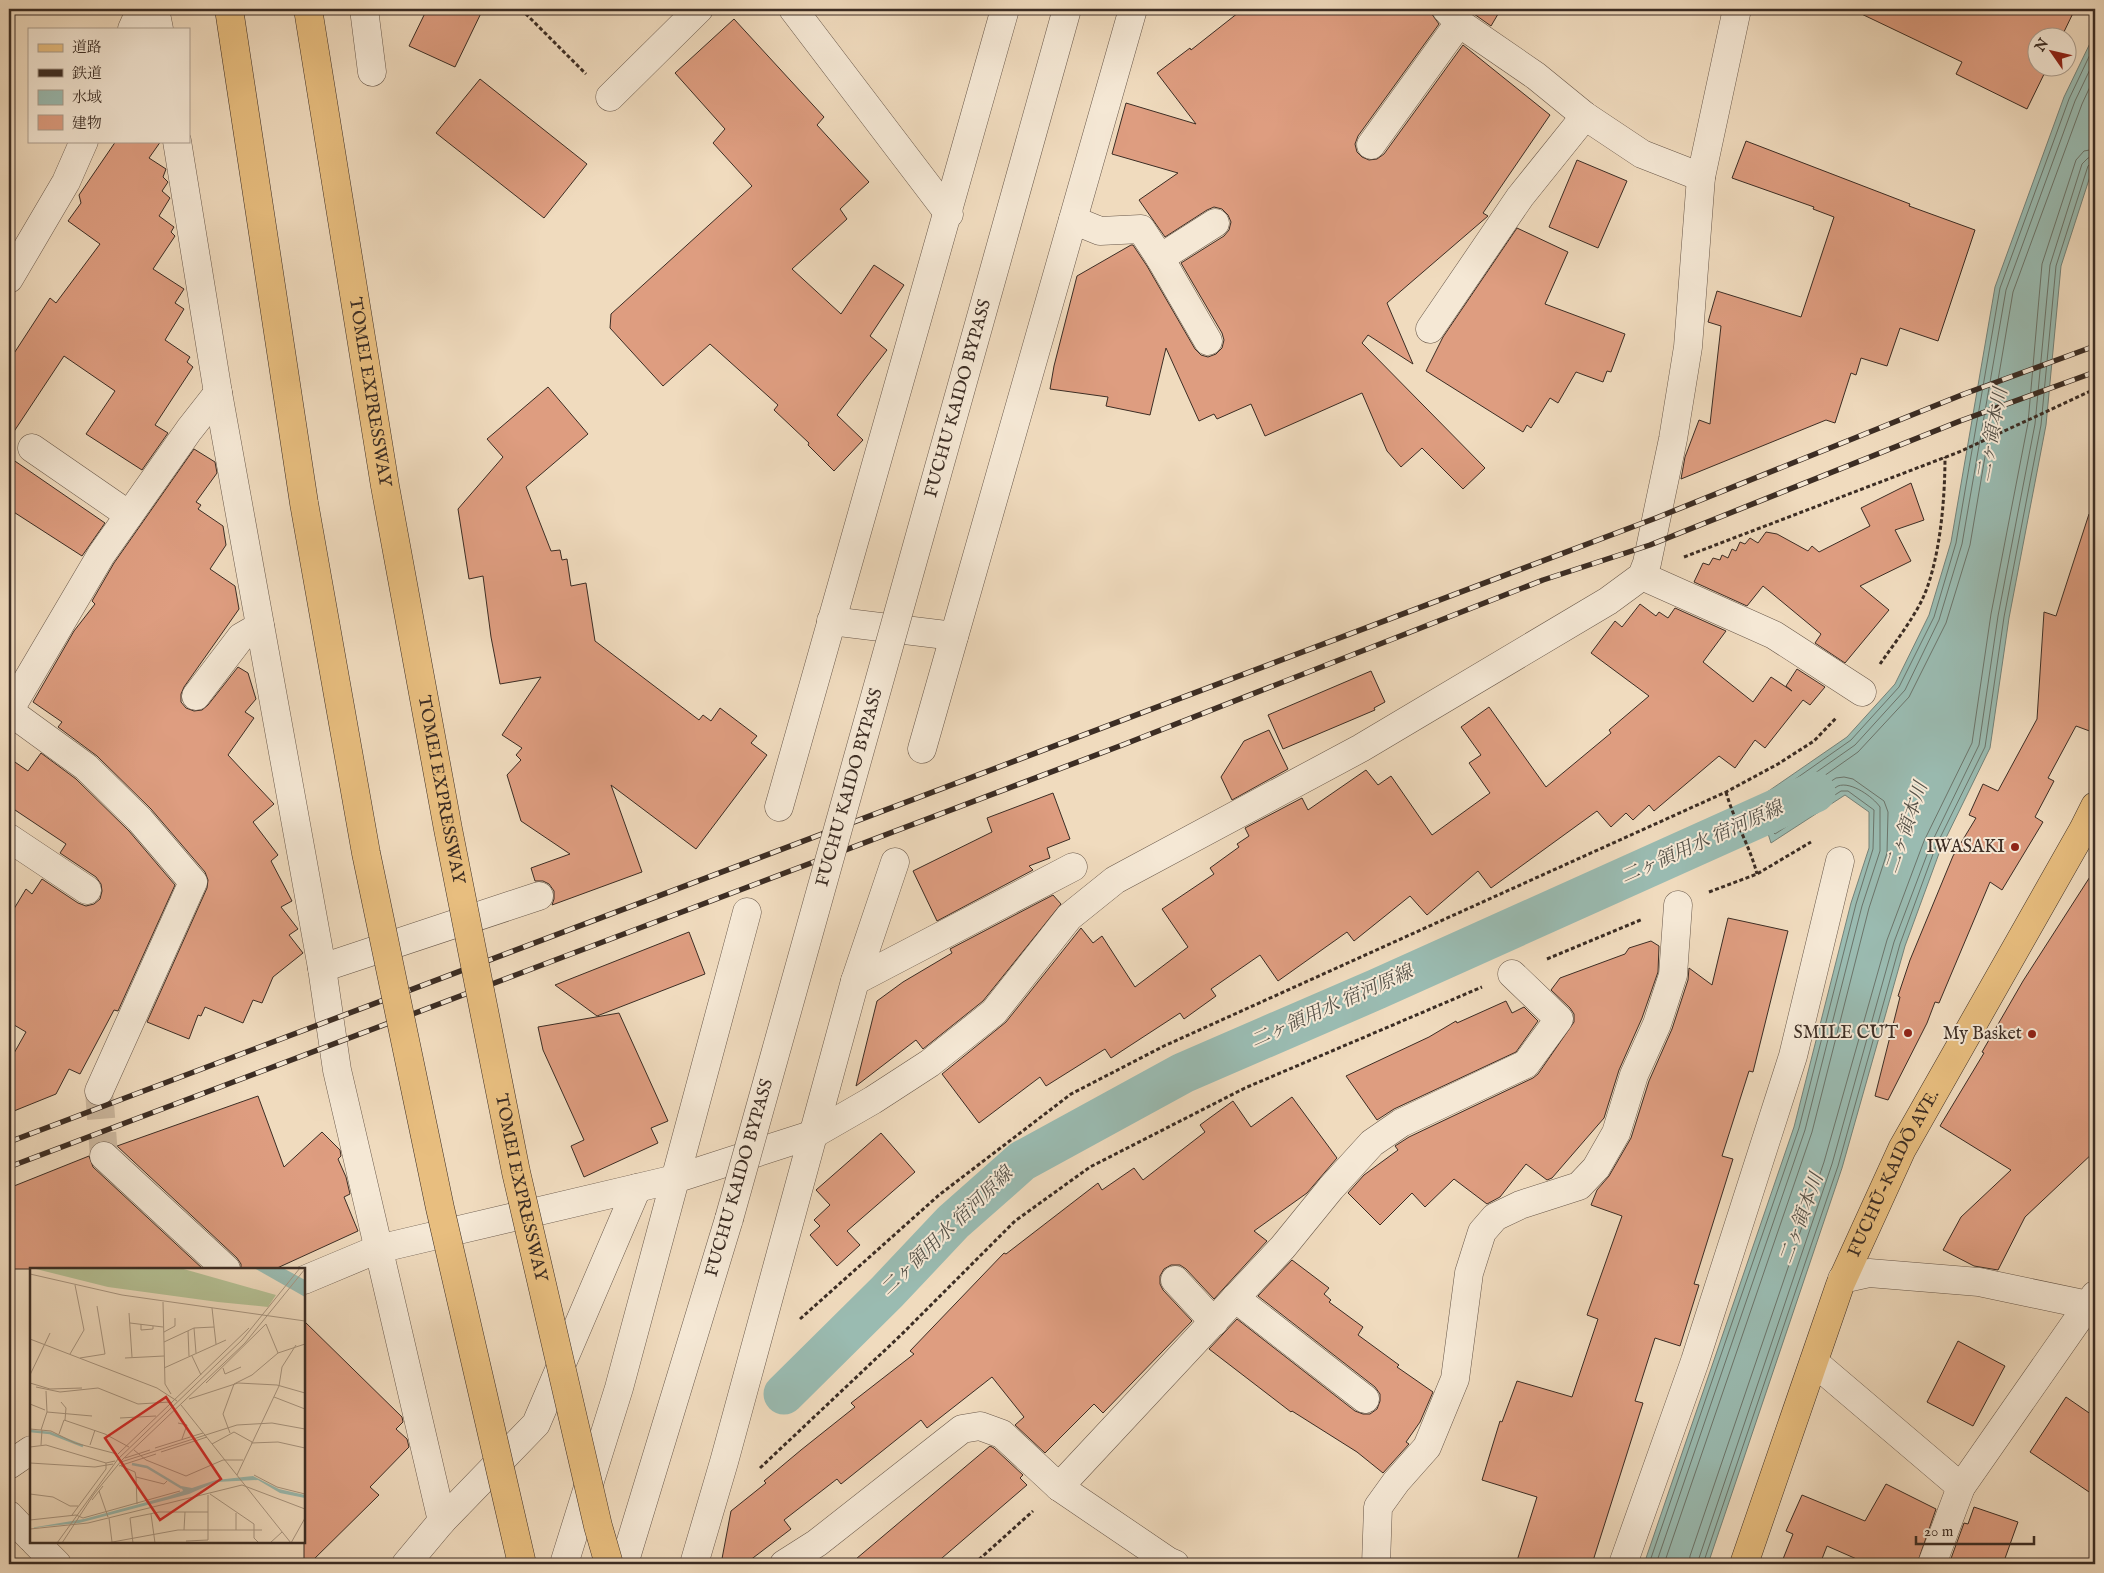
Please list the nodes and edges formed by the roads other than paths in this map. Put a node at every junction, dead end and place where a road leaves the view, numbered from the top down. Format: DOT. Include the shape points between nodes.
graph roads {
  1 [pos="141,9"];
  2 [pos="155,9"];
  3 [pos="229,9"];
  4 [pos="308,9"];
  5 [pos="364,9"];
  6 [pos="699,9"];
  7 [pos="792,9"];
  8 [pos="1006,9"];
  9 [pos="1066,9"];
  10 [pos="1133,9"];
  11 [pos="1737,9"];
  12 [pos="1453,16"];
  13 [pos="132,28"];
  14 [pos="158,28"];
  15 [pos="372,72"];
  16 [pos="610,97"];
  17 [pos="1585,116"];
  18 [pos="84,142"];
  19 [pos="177,142"];
  20 [pos="1371,145"];
  21 [pos="1701,177"];
  22 [pos="949,214"];
  23 [pos="1073,220"];
  24 [pos="1215,223"];
  25 [pos="1160,258"];
  26 [pos="9,278"];
  27 [pos="1430,329"];
  28 [pos="1208,341"];
  29 [pos="218,393"];
  30 [pos="32,448"];
  31 [pos="129,515"];
  32 [pos="1645,570"];
  33 [pos="831,621"];
  34 [pos="260,626"];
  35 [pos="954,636"];
  36 [pos="1862,692"];
  37 [pos="196,696"];
  38 [pos="9,711"];
  39 [pos="922,749"];
  40 [pos="2095,806"];
  41 [pos="780,807"];
  42 [pos="2089,833"];
  43 [pos="9,838"];
  44 [pos="1840,860"];
  45 [pos="895,862"];
  46 [pos="1073,867"];
  47 [pos="87,890"];
  48 [pos="539,896"];
  49 [pos="1678,905"];
  50 [pos="747,912"];
  51 [pos="322,968"];
  52 [pos="1512,974"];
  53 [pos="855,981"];
  54 [pos="99,1091"];
  55 [pos="814,1134"];
  56 [pos="104,1156"];
  57 [pos="675,1179"];
  58 [pos="637,1188"];
  59 [pos="378,1249"];
  60 [pos="225,1268"];
  61 [pos="1842,1279"];
  62 [pos="305,1280"];
  63 [pos="1176,1280"];
  64 [pos="1235,1298"];
  65 [pos="2091,1300"];
  66 [pos="1214,1322"];
  67 [pos="1814,1362"];
  68 [pos="1365,1399"];
  69 [pos="30,1451"];
  70 [pos="9,1465"];
  71 [pos="1059,1487"];
  72 [pos="1961,1487"];
  73 [pos="9,1515"];
  74 [pos="442,1521"];
  75 [pos="30,1537"];
  76 [pos="36,1543"];
  77 [pos="57,1564"];
  78 [pos="406,1564"];
  79 [pos="522,1564"];
  80 [pos="564,1564"];
  81 [pos="609,1564"];
  82 [pos="624,1564"];
  83 [pos="694,1564"];
  84 [pos="784,1564"];
  85 [pos="1175,1564"];
  86 [pos="1376,1564"];
  87 [pos="1623,1564"];
  88 [pos="1744,1564"];
  89 [pos="1932,1564"];
  1 -- 13 [label="street"];
  2 -- 14 [label="street"];
  3 -- 79 [label="main road, bridge" via="304,502 366,852 440,1208"];
  4 -- 81 [label="main road, TOMEI EXPRESSWAY, bridge" via="384,486 448,829 516,1172"];
  5 -- 15 [label="street"];
  6 -- 16 [label="street"];
  7 -- 22 [label="street"];
  8 -- 22 [label="street"];
  9 -- 82 [label="street, FUCHU KAIDO BYPASS, bridge" via="729,1219"];
  10 -- 23 [label="street"];
  11 -- 21 [label="street"];
  12 -- 17 [label="street"];
  12 -- 20 [label="street"];
  17 -- 21 [label="street" via="1642,154"];
  17 -- 27 [label="street" via="1520,197"];
  18 -- 26 [label="street" via="66,182"];
  19 -- 29 [label="street"];
  21 -- 32 [label="street" via="1688,347 1673,439"];
  22 -- 33 [label="street"];
  23 -- 25 [label="street" via="1100,231 1141,229"];
  23 -- 35 [label="street"];
  24 -- 25 [label="street"];
  25 -- 28 [label="street"];
  29 -- 31 [label="street"];
  29 -- 34 [label="street"];
  30 -- 31 [label="street"];
  31 -- 38 [label="street" via="101,555"];
  32 -- 36 [label="street" via="1774,635"];
  32 -- 55 [label="street" via="1608,602 1361,748 1115,880 1069,917 994,1012 930,1063"];
  33 -- 35 [label="street"];
  33 -- 41 [label="street"];
  34 -- 37 [label="street" via="241,636"];
  34 -- 51 [label="street"];
  35 -- 39 [label="street"];
  38 -- 54 [label="street" via="86,767 140,820 193,882"];
  40 -- 42 [label="main road, FUCHŪ-KAIDŌ AVE."];
  42 -- 61 [label="main road, FUCHŪ-KAIDŌ AVE." via="1902,1148"];
  43 -- 47 [label="street"];
  44 -- 87 [label="street" via="1792,1056 1695,1361"];
  45 -- 53 [label="street"];
  46 -- 53 [label="street"];
  48 -- 51 [label="street"];
  49 -- 86 [label="street" via="1673,975 1616,1133 1596,1168 1579,1186 1503,1213 1482,1232 1469,1273 1454,1379 1427,1447 1378,1507"];
  50 -- 57 [label="street"];
  51 -- 59 [label="street" via="337,1070"];
  52 -- 64 [label="street" via="1559,1019 1526,1064 1401,1123 1372,1143"];
  53 -- 55 [label="street"];
  55 -- 57 [label="street"];
  55 -- 83 [label="street"];
  56 -- 60 [label="street"];
  57 -- 58 [label="street"];
  57 -- 80 [label="street" via="619,1388"];
  58 -- 59 [label="street"];
  58 -- 74 [label="street" via="536,1424"];
  59 -- 62 [label="street"];
  59 -- 74 [label="street"];
  61 -- 65 [label="street" via="1869,1273 1979,1282"];
  61 -- 67 [label="main road, FUCHŪ-KAIDŌ AVE."];
  63 -- 66 [label="street"];
  64 -- 66 [label="street"];
  64 -- 68 [label="street"];
  65 -- 72 [label="street"];
  66 -- 71 [label="street"];
  67 -- 72 [label="street"];
  67 -- 88 [label="main road, FUCHŪ-KAIDŌ AVE."];
  69 -- 70 [label="street"];
  71 -- 84 [label="street" via="1002,1434 980,1426 962,1428 816,1543"];
  71 -- 85 [label="street"];
  72 -- 89 [label="street"];
  73 -- 75 [label="street"];
  74 -- 78 [label="street"];
  76 -- 77 [label="street"];
}
